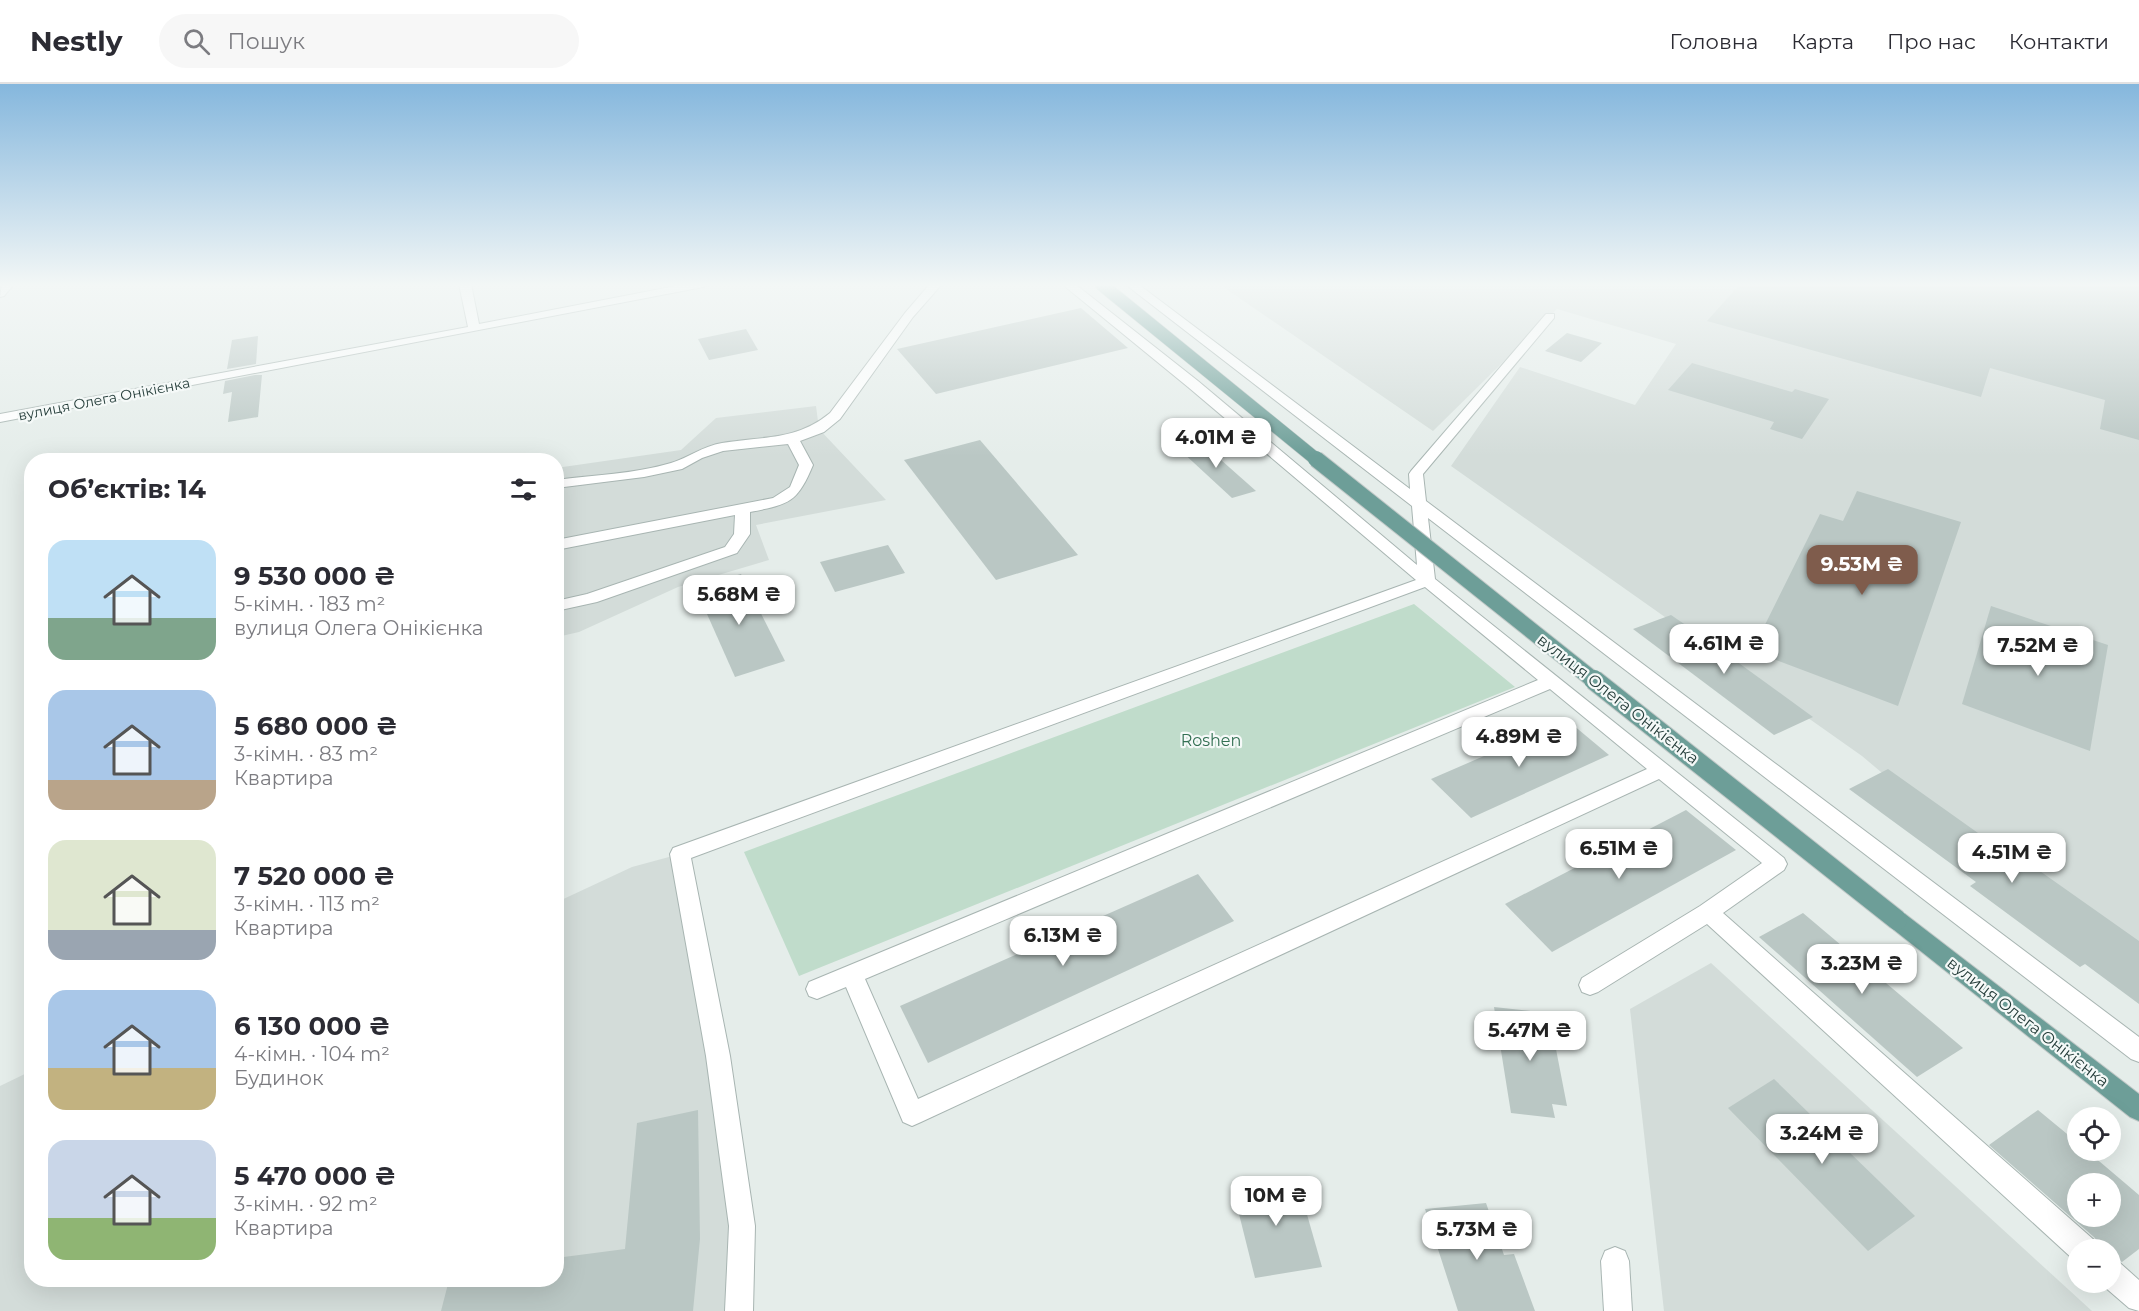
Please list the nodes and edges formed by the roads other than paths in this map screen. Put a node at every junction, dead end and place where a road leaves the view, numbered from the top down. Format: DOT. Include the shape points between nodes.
graph roads {
  1 [pos="409,341"];
  2 [pos="890,341"];
  3 [pos="1140,341"];
  4 [pos="1171,341"];
  5 [pos="1207,341"];
  6 [pos="1529,341"];
  7 [pos="0,418"];
  8 [pos="792,439"];
  9 [pos="564,483"];
  10 [pos="1418,503"];
  11 [pos="743,509"];
  12 [pos="564,543"];
  13 [pos="1427,581"];
  14 [pos="564,604"];
  15 [pos="1551,682"];
  16 [pos="1659,771"];
  17 [pos="1708,912"];
  18 [pos="852,974"];
  19 [pos="1590,985"];
  20 [pos="817,989"];
  21 [pos="2139,1051"];
  22 [pos="2139,1109"];
  23 [pos="2072,1239"];
  24 [pos="1615,1261"];
  25 [pos="2121,1283"];
  26 [pos="2139,1299"];
  27 [pos="739,1311"];
  28 [pos="1618,1311"];
  1 -- 7 [label="street, вулиця Олега Онікієнка"];
  2 -- 8 [label="street" via="835,416 819,429"];
  3 -- 13 [label="street"];
  4 -- 22 [label="main road, вулиця Олега Онікієнка, bridge"];
  5 -- 10 [label="street"];
  6 -- 10 [label="street" via="1416,474"];
  8 -- 9 [label="street" via="721,447 677,466"];
  8 -- 11 [label="street" via="806,465 796,489 778,502"];
  10 -- 13 [label="street"];
  10 -- 21 [label="street"];
  11 -- 12 [label="street"];
  11 -- 14 [label="street" via="742,534 731,550"];
  13 -- 15 [label="street"];
  13 -- 27 [label="street" via="680,854 718,1056 742,1226"];
  15 -- 16 [label="street"];
  15 -- 18 [label="street"];
  16 -- 17 [label="street" via="1777,864"];
  16 -- 18 [label="street" via="912,1114"];
  17 -- 19 [label="street"];
  17 -- 23 [label="street"];
  18 -- 20 [label="street"];
  24 -- 28 [label="street"];
  25 -- 26 [label="street"];
}
